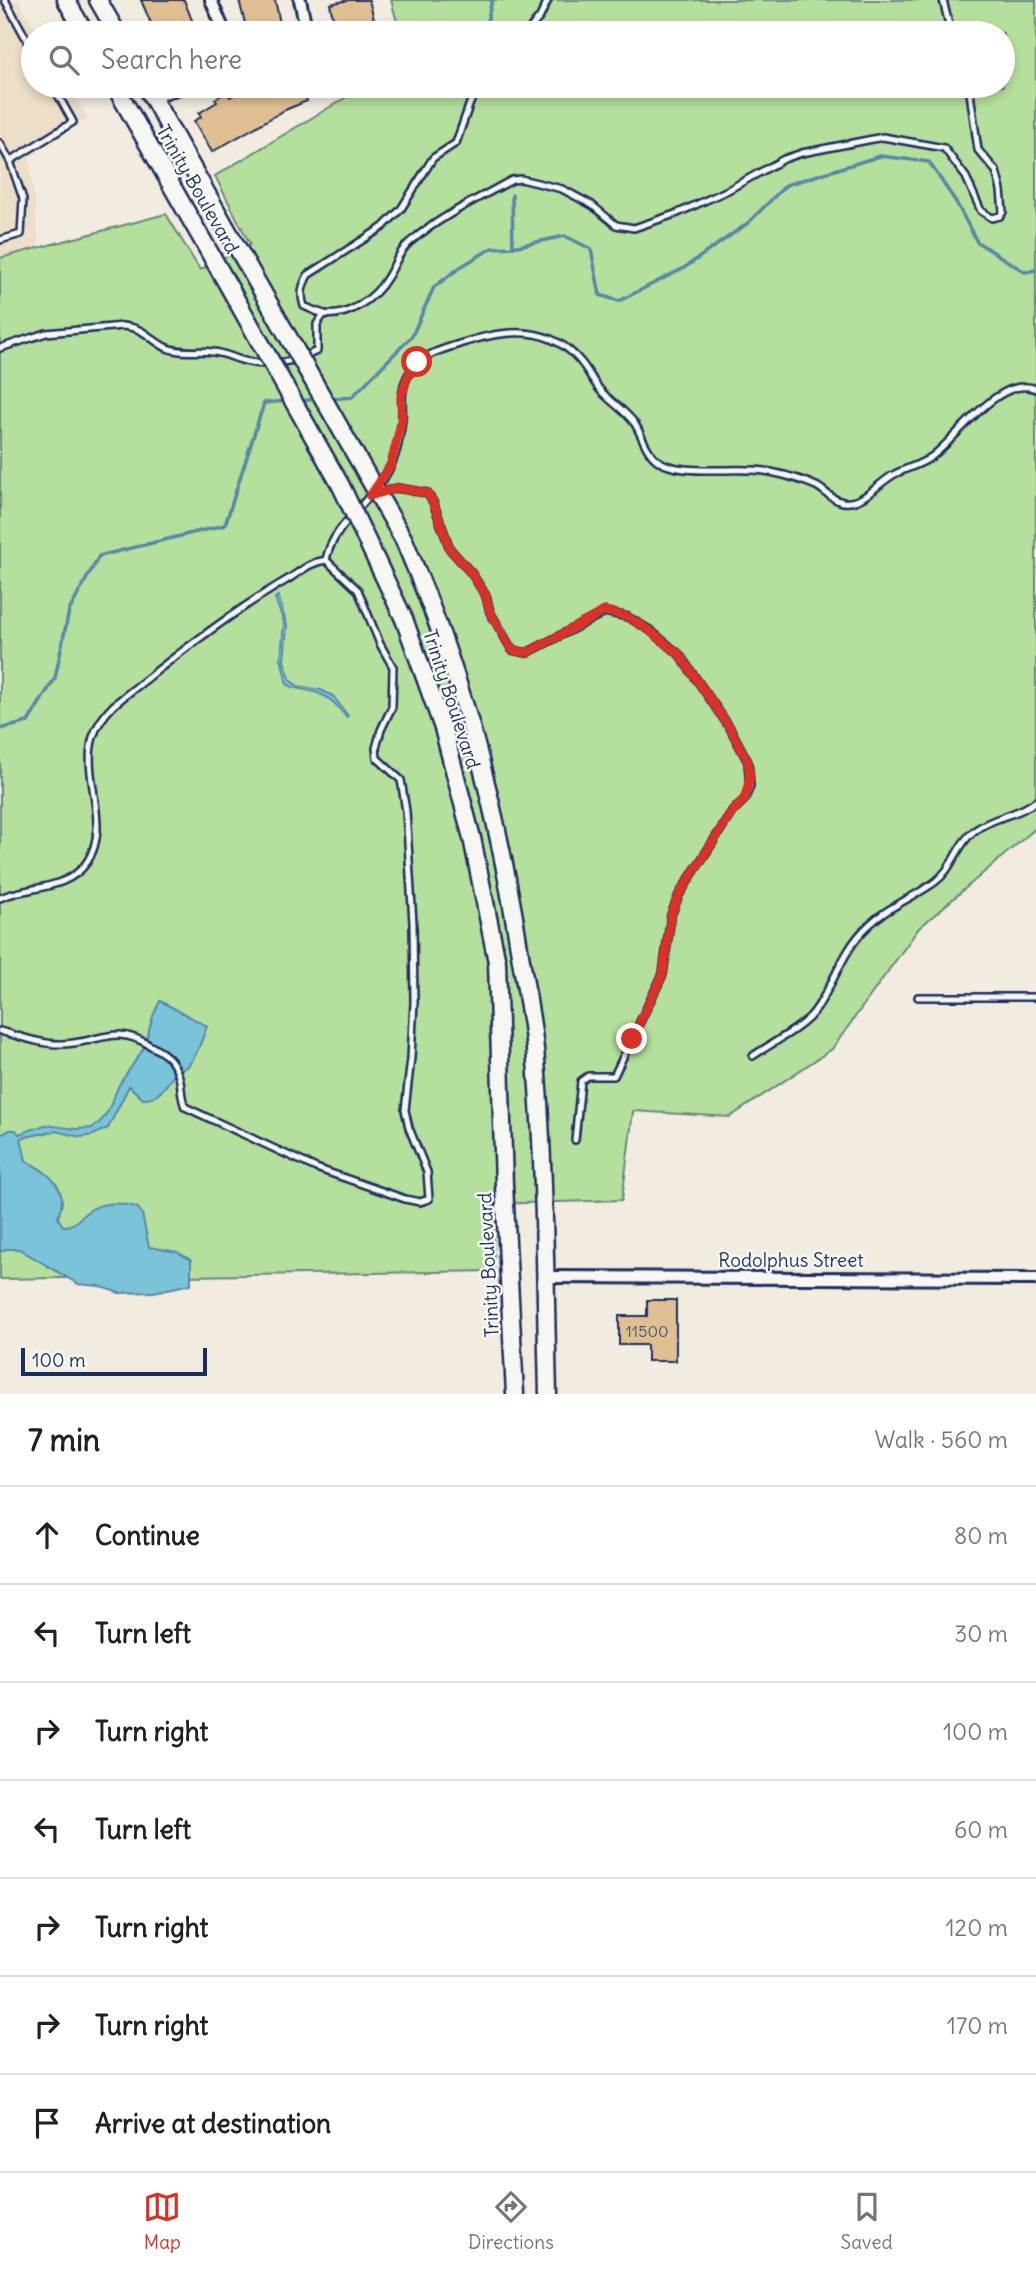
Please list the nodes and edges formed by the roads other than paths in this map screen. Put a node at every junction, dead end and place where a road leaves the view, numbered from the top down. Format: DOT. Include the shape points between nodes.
graph roads {
  1 [pos="5,0"];
  2 [pos="66,0"];
  3 [pos="98,0"];
  4 [pos="211,0"];
  5 [pos="300,0"];
  6 [pos="548,0"];
  7 [pos="943,0"];
  8 [pos="78,21"];
  9 [pos="110,21"];
  10 [pos="220,21"];
  11 [pos="305,21"];
  12 [pos="536,21"];
  13 [pos="948,21"];
  14 [pos="21,29"];
  15 [pos="60,98"];
  16 [pos="122,98"];
  17 [pos="153,98"];
  18 [pos="473,98"];
  19 [pos="971,98"];
  20 [pos="0,143"];
  21 [pos="10,161"];
  22 [pos="0,240"];
  23 [pos="324,314"];
  24 [pos="0,348"];
  25 [pos="1036,389"];
  26 [pos="370,496"];
  27 [pos="326,560"];
  28 [pos="1036,801"];
  29 [pos="0,898"];
  30 [pos="918,997"];
  31 [pos="1036,997"];
  32 [pos="0,1031"];
  33 [pos="753,1056"];
  34 [pos="575,1140"];
  35 [pos="545,1277"];
  36 [pos="1036,1279"];
  37 [pos="515,1394"];
  38 [pos="548,1394"];
  1 -- 14 [label="lane"];
  2 -- 8 [label="main road"];
  3 -- 9 [label="main road"];
  4 -- 10 [label="street"];
  5 -- 11 [label="street"];
  6 -- 12 [label="lane"];
  7 -- 13 [label="lane"];
  15 -- 21 [label="lane" via="73,122"];
  16 -- 37 [label="main road, Trinity Boulevard, bridge" via="341,486 404,619 446,740 498,962"];
  17 -- 35 [label="main road, Trinity Boulevard, bridge" via="404,540 448,649 493,808 511,895 534,1048"];
  18 -- 23 [label="lane" via="456,143 433,158 401,209 383,228 308,275 302,286 304,306"];
  19 -- 23 [label="lane" via="978,150 996,171 1001,190 1000,216 992,218 981,211 944,148 897,138 883,137 784,159 728,190 634,229 616,225 562,189 512,180 407,244 386,281 362,304"];
  20 -- 21 [label="lane"];
  21 -- 22 [label="lane" via="23,200 21,234"];
  23 -- 24 [label="lane" via="317,324 317,351 287,363 167,349 147,333 123,326 46,333"];
  25 -- 26 [label="lane" via="1013,388 999,395 930,458 892,476 860,500 842,502 818,487 771,472 684,470 655,460 634,422 601,391 562,343 520,331 506,332 417,362 401,397 402,419 391,465"];
  26 -- 27 [label="lane" via="335,536"];
  26 -- 34 [label="lane" via="397,488 427,493 450,549 486,596 512,650 527,653 605,611 628,617 650,631 692,671 748,762 750,786 745,799 679,895 671,915 663,974 614,1076 588,1076 581,1082"];
  27 -- 29 [label="lane" via="312,562 256,597 112,706 100,720 89,754 97,831 88,862 62,881"];
  27 -- 32 [label="lane" via="358,590 393,667 391,706 376,747 377,758 401,780 406,811 414,1002 405,1110 426,1172 429,1199 405,1199 316,1168 186,1107 181,1077 170,1058 132,1035 61,1044"];
  28 -- 33 [label="lane" via="971,832 949,868 935,881 867,926 811,1015"];
  30 -- 31 [label="lane"];
  35 -- 36 [label="street, Rodolphus Street"];
  35 -- 38 [label="main road, Trinity Boulevard"];
}
